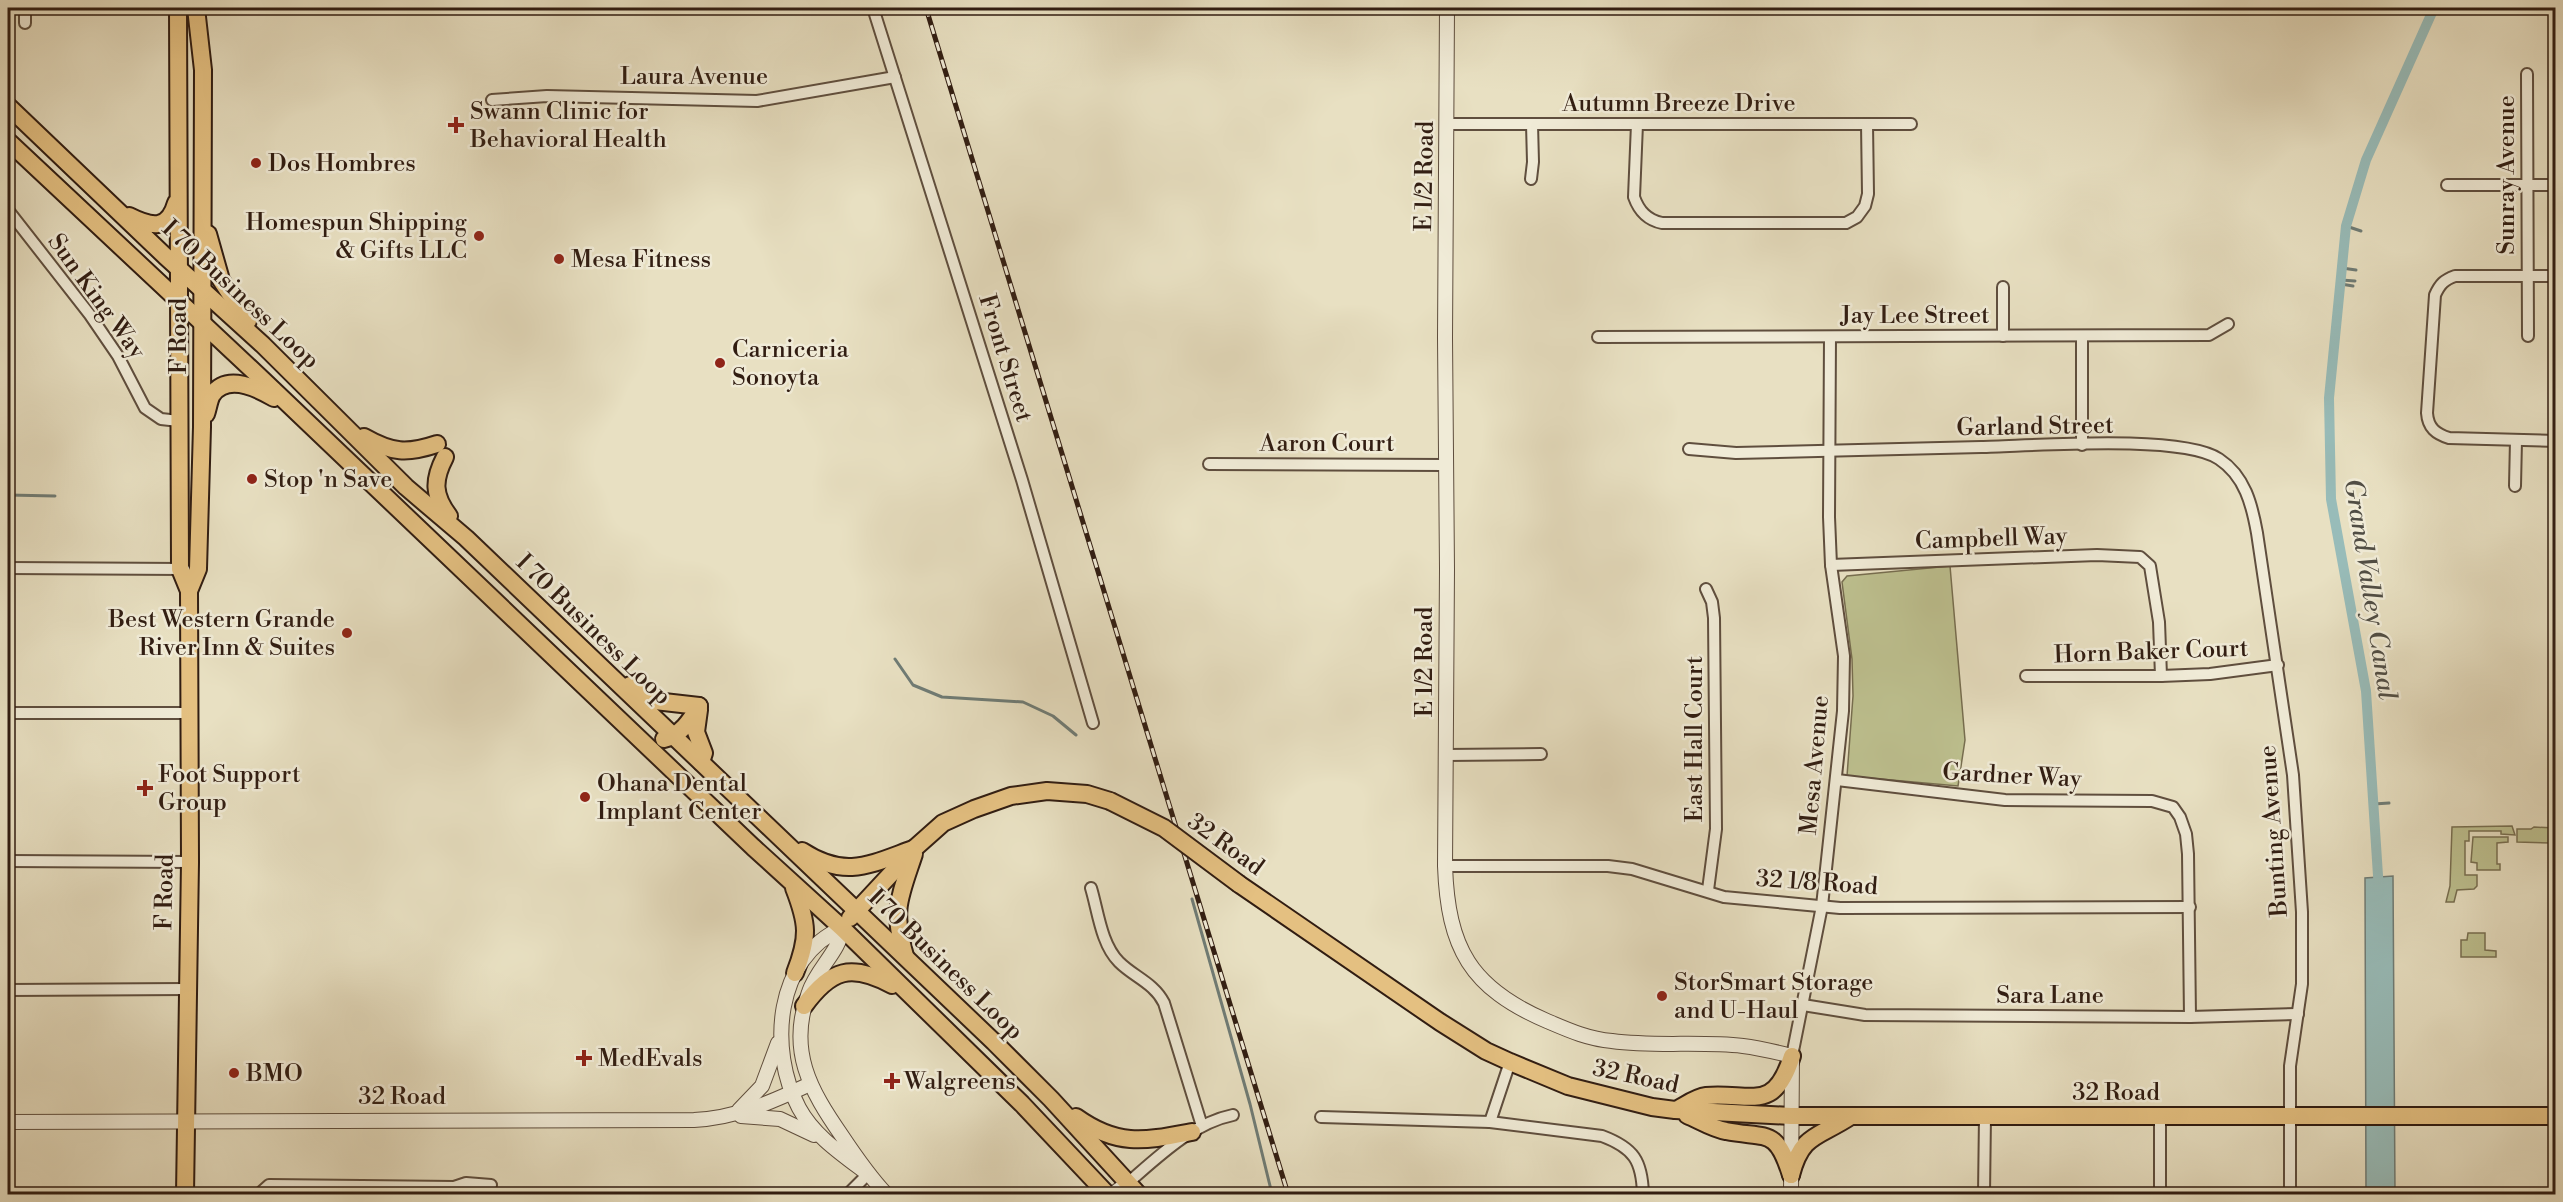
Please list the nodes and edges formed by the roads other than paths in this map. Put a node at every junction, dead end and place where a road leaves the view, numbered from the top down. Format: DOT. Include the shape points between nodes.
graph roads {
  1 [pos="25,8"];
  2 [pos="178,8"];
  3 [pos="196,8"];
  4 [pos="873,8"];
  5 [pos="1447,8"];
  6 [pos="25,23"];
  7 [pos="2527,74"];
  8 [pos="895,77"];
  9 [pos="492,100"];
  10 [pos="8,106"];
  11 [pos="1447,124"];
  12 [pos="1532,124"];
  13 [pos="1637,124"];
  14 [pos="1867,124"];
  15 [pos="1911,124"];
  16 [pos="8,141"];
  17 [pos="1531,179"];
  18 [pos="2447,185"];
  19 [pos="2528,185"];
  20 [pos="2556,185"];
  21 [pos="177,199"];
  22 [pos="202,202"];
  23 [pos="8,210"];
  24 [pos="118,211"];
  25 [pos="178,268"];
  26 [pos="2527,276"];
  27 [pos="2556,276"];
  28 [pos="2003,287"];
  29 [pos="201,290"];
  30 [pos="178,301"];
  31 [pos="201,322"];
  32 [pos="2228,324"];
  33 [pos="2003,336"];
  34 [pos="2082,336"];
  35 [pos="2528,336"];
  36 [pos="1598,337"];
  37 [pos="1830,337"];
  38 [pos="263,345"];
  39 [pos="336,418"];
  40 [pos="179,421"];
  41 [pos="306,422"];
  42 [pos="202,428"];
  43 [pos="2516,440"];
  44 [pos="2556,441"];
  45 [pos="2082,445"];
  46 [pos="1689,449"];
  47 [pos="1830,451"];
  48 [pos="1209,464"];
  49 [pos="1445,465"];
  50 [pos="2234,471"];
  51 [pos="2515,486"];
  52 [pos="466,538"];
  53 [pos="1831,565"];
  54 [pos="8,568"];
  55 [pos="180,569"];
  56 [pos="198,569"];
  57 [pos="1706,589"];
  58 [pos="189,591"];
  59 [pos="569,638"];
  60 [pos="2278,665"];
  61 [pos="2026,676"];
  62 [pos="2161,676"];
  63 [pos="699,706"];
  64 [pos="189,712"];
  65 [pos="8,713"];
  66 [pos="1093,723"];
  67 [pos="673,737"];
  68 [pos="646,744"];
  69 [pos="1541,754"];
  70 [pos="1446,755"];
  71 [pos="701,762"];
  72 [pos="1837,780"];
  73 [pos="769,829"];
  74 [pos="916,848"];
  75 [pos="8,861"];
  76 [pos="190,862"];
  77 [pos="1445,866"];
  78 [pos="793,884"];
  79 [pos="1091,888"];
  80 [pos="1708,891"];
  81 [pos="1822,906"];
  82 [pos="2190,907"];
  83 [pos="857,911"];
  84 [pos="842,928"];
  85 [pos="905,958"];
  86 [pos="795,973"];
  87 [pos="186,989"];
  88 [pos="8,990"];
  89 [pos="918,1003"];
  90 [pos="1803,1005"];
  91 [pos="804,1006"];
  92 [pos="2298,1014"];
  93 [pos="2190,1017"];
  94 [pos="781,1032"];
  95 [pos="1792,1056"];
  96 [pos="1510,1062"];
  97 [pos="810,1084"];
  98 [pos="792,1092"];
  99 [pos="1051,1099"];
  100 [pos="1675,1110"];
  101 [pos="1233,1114"];
  102 [pos="733,1116"];
  103 [pos="1791,1116"];
  104 [pos="1851,1116"];
  105 [pos="1985,1116"];
  106 [pos="2160,1116"];
  107 [pos="2556,1116"];
  108 [pos="1321,1117"];
  109 [pos="2290,1117"];
  110 [pos="184,1120"];
  111 [pos="8,1122"];
  112 [pos="1490,1122"];
  113 [pos="1197,1129"];
  114 [pos="829,1144"];
  115 [pos="868,1174"];
  116 [pos="1791,1175"];
  117 [pos="490,1185"];
  118 [pos="1133,1188"];
  119 [pos="454,1191"];
  120 [pos="185,1194"];
  121 [pos="259,1194"];
  122 [pos="848,1194"];
  123 [pos="886,1194"];
  124 [pos="1107,1194"];
  125 [pos="1113,1194"];
  126 [pos="1643,1194"];
  127 [pos="1791,1194"];
  128 [pos="1984,1194"];
  129 [pos="2160,1194"];
  130 [pos="2290,1194"];
  1 -- 6 [label="street"];
  2 -- 21 [label="main road, F Road"];
  3 -- 22 [label="main road, F Road" via="203,70"];
  4 -- 8 [label="street, Front Street"];
  5 -- 11 [label="street, E 1/2 Road"];
  7 -- 19 [label="street, Sunray Avenue"];
  8 -- 9 [label="street, Laura Avenue" via="757,101 547,96"];
  8 -- 66 [label="street, Front Street" via="1022,480"];
  10 -- 24 [label="main road, I 70 Business Loop"];
  11 -- 12 [label="street, Autumn Breeze Drive"];
  11 -- 49 [label="street, E 1/2 Road"];
  12 -- 13 [label="street, Autumn Breeze Drive"];
  12 -- 17 [label="street"];
  13 -- 14 [label="street, Autumn Breeze Drive"];
  13 -- 14 [label="street" via="1634,197 1637,208 1650,220 1790,224 1846,223 1865,207"];
  14 -- 15 [label="street, Autumn Breeze Drive"];
  16 -- 30 [label="main road, I 70 Business Loop"];
  18 -- 19 [label="street"];
  19 -- 20 [label="street"];
  19 -- 26 [label="street, Sunray Avenue"];
  21 -- 24 [label="main road" via="170,218 155,225"];
  21 -- 25 [label="main road, F Road"];
  22 -- 29 [label="main road, F Road"];
  22 -- 38 [label="main road" via="221,280"];
  23 -- 40 [label="street, Sun King Way" via="90,315 145,408 161,419"];
  24 -- 25 [label="main road, I 70 Business Loop"];
  25 -- 29 [label="main road, I 70 Business Loop"];
  25 -- 30 [label="main road, F Road"];
  26 -- 27 [label="street"];
  26 -- 35 [label="street, Sunray Avenue"];
  26 -- 43 [label="street" via="2445,279 2435,295 2427,413 2438,435"];
  28 -- 33 [label="street"];
  29 -- 31 [label="main road, F Road"];
  29 -- 38 [label="main road, I 70 Business Loop"];
  30 -- 31 [label="main road, I 70 Business Loop"];
  30 -- 40 [label="main road, F Road"];
  31 -- 41 [label="main road, I 70 Business Loop"];
  31 -- 42 [label="main road, F Road"];
  32 -- 34 [label="street, Jay Lee Street" via="2209,336"];
  33 -- 34 [label="street, Jay Lee Street"];
  33 -- 37 [label="street, Jay Lee Street"];
  34 -- 45 [label="street"];
  36 -- 37 [label="street, Jay Lee Street"];
  37 -- 47 [label="street, Mesa Avenue"];
  38 -- 39 [label="main road, I 70 Business Loop"];
  39 -- 52 [label="main road, I 70 Business Loop" via="406,487"];
  39 -- 52 [label="main road" via="381,447 441,450 435,489 443,508"];
  40 -- 55 [label="main road, F Road"];
  41 -- 42 [label="main road" via="262,391 235,384 212,395"];
  41 -- 68 [label="main road, I 70 Business Loop"];
  42 -- 56 [label="main road, F Road"];
  43 -- 44 [label="street"];
  43 -- 51 [label="street"];
  45 -- 47 [label="street, Garland Street"];
  45 -- 50 [label="street, Garland Street" via="2159,445 2197,450"];
  46 -- 47 [label="street, Garland Street" via="1736,453"];
  47 -- 53 [label="street, Mesa Avenue"];
  48 -- 49 [label="street, Aaron Court"];
  49 -- 70 [label="street, E 1/2 Road"];
  50 -- 60 [label="street, Bunting Avenue" via="2251,499"];
  52 -- 59 [label="main road, I 70 Business Loop"];
  53 -- 62 [label="street, Campbell Way" via="2097,555 2140,557 2150,566 2159,621"];
  53 -- 72 [label="street, Mesa Avenue" via="1844,656 1844,711"];
  54 -- 55 [label="street"];
  55 -- 56 [label="street"];
  55 -- 58 [label="main road, F Road"];
  56 -- 58 [label="main road, F Road"];
  57 -- 80 [label="street, East Hall Court" via="1714,618 1716,829"];
  58 -- 64 [label="main road, F Road"];
  59 -- 63 [label="main road" via="645,697"];
  59 -- 67 [label="main road, I 70 Business Loop"];
  60 -- 62 [label="street, Horn Baker Court"];
  60 -- 92 [label="street, Bunting Avenue" via="2293,775 2302,912"];
  61 -- 62 [label="street, Horn Baker Court"];
  63 -- 67 [label="main road"];
  63 -- 71 [label="main road" via="696,732 704,753"];
  64 -- 65 [label="street"];
  64 -- 76 [label="main road, F Road"];
  67 -- 68 [label="main road"];
  67 -- 71 [label="main road, I 70 Business Loop"];
  68 -- 78 [label="main road, I 70 Business Loop"];
  69 -- 70 [label="street"];
  70 -- 77 [label="street, E 1/2 Road"];
  71 -- 73 [label="main road, I 70 Business Loop"];
  72 -- 81 [label="street, Mesa Avenue"];
  72 -- 82 [label="street, Gardner Way" via="2005,800 2152,801 2173,807 2186,834"];
  73 -- 74 [label="main road" via="823,862 843,868 863,867"];
  73 -- 83 [label="main road, I 70 Business Loop"];
  74 -- 83 [label="main road, 32 Road"];
  74 -- 85 [label="main road" via="897,906 897,928"];
  74 -- 96 [label="main road, 32 Road, bridge" via="943,823 1011,796 1068,791 1110,801 1164,828 1440,1022"];
  75 -- 76 [label="street"];
  76 -- 87 [label="main road, F Road"];
  77 -- 80 [label="street, 32 1/8 Road" via="1608,866"];
  77 -- 95 [label="street, E 1/2 Road" via="1449,912 1459,947 1483,981 1516,1006 1599,1040 1742,1046"];
  78 -- 84 [label="main road, I 70 Business Loop"];
  78 -- 86 [label="main road" via="806,927 805,945"];
  79 -- 113 [label="street" via="1111,952 1159,993 1164,1003"];
  80 -- 81 [label="street, 32 1/8 Road" via="1724,897"];
  81 -- 82 [label="street, 32 1/8 Road"];
  81 -- 90 [label="street, Mesa Avenue"];
  82 -- 93 [label="street"];
  83 -- 84 [label="main road, 32 Road"];
  83 -- 85 [label="main road, I 70 Business Loop"];
  84 -- 86 [label="street, 32 Road" via="820,939"];
  84 -- 89 [label="main road, I 70 Business Loop"];
  84 -- 91 [label="street, 32 Road" via="841,939 818,970"];
  85 -- 99 [label="main road, I 70 Business Loop"];
  86 -- 94 [label="street, 32 Road" via="784,1001"];
  87 -- 88 [label="street"];
  87 -- 110 [label="main road, F Road"];
  89 -- 91 [label="main road" via="877,977 852,971 827,980"];
  89 -- 124 [label="main road, I 70 Business Loop"];
  90 -- 93 [label="street, Sara Lane" via="1865,1016"];
  90 -- 95 [label="street, Mesa Avenue"];
  91 -- 97 [label="street, 32 Road" via="801,1045"];
  92 -- 93 [label="street, Sara Lane"];
  92 -- 109 [label="street, Bunting Avenue" via="2290,1066"];
  94 -- 98 [label="street, 32 Road" via="783,1062"];
  94 -- 102 [label="street" via="762,1086"];
  95 -- 100 [label="main road" via="1785,1077 1772,1092 1748,1098 1704,1096"];
  95 -- 103 [label="street, Mesa Avenue"];
  96 -- 100 [label="main road, 32 Road" via="1599,1095"];
  96 -- 112 [label="street"];
  97 -- 98 [label="street, 32 Road"];
  97 -- 115 [label="street, 32 Road" via="827,1116"];
  98 -- 102 [label="street, 32 Road"];
  98 -- 114 [label="street, 32 Road" via="809,1123"];
  99 -- 113 [label="main road" via="1085,1123 1119,1139 1143,1140"];
  99 -- 118 [label="main road, I 70 Business Loop"];
  100 -- 103 [label="main road, 32 Road"];
  100 -- 116 [label="main road" via="1724,1131 1770,1138 1781,1149"];
  101 -- 113 [label="street"];
  102 -- 110 [label="street, 32 Road" via="694,1120"];
  102 -- 114 [label="street" via="780,1119"];
  103 -- 104 [label="main road, 32 Road"];
  103 -- 116 [label="street, Mesa Avenue"];
  104 -- 105 [label="main road, 32 Road"];
  104 -- 116 [label="main road" via="1803,1144"];
  105 -- 106 [label="main road, 32 Road"];
  105 -- 128 [label="street"];
  106 -- 109 [label="main road, 32 Road"];
  106 -- 129 [label="street"];
  107 -- 109 [label="main road, 32 Road"];
  108 -- 112 [label="street"];
  109 -- 130 [label="street, Bunting Avenue"];
  110 -- 111 [label="street, 32 Road"];
  110 -- 120 [label="main road, F Road"];
  112 -- 126 [label="street" via="1602,1136 1619,1143 1633,1154 1641,1168"];
  113 -- 118 [label="street"];
  114 -- 115 [label="street, 32 Road"];
  115 -- 122 [label="street"];
  115 -- 123 [label="street, 32 Road"];
  116 -- 127 [label="street, Mesa Avenue"];
  117 -- 119 [label="street" via="466,1183"];
  118 -- 125 [label="street"];
  119 -- 121 [label="street" via="269,1185"];
}
